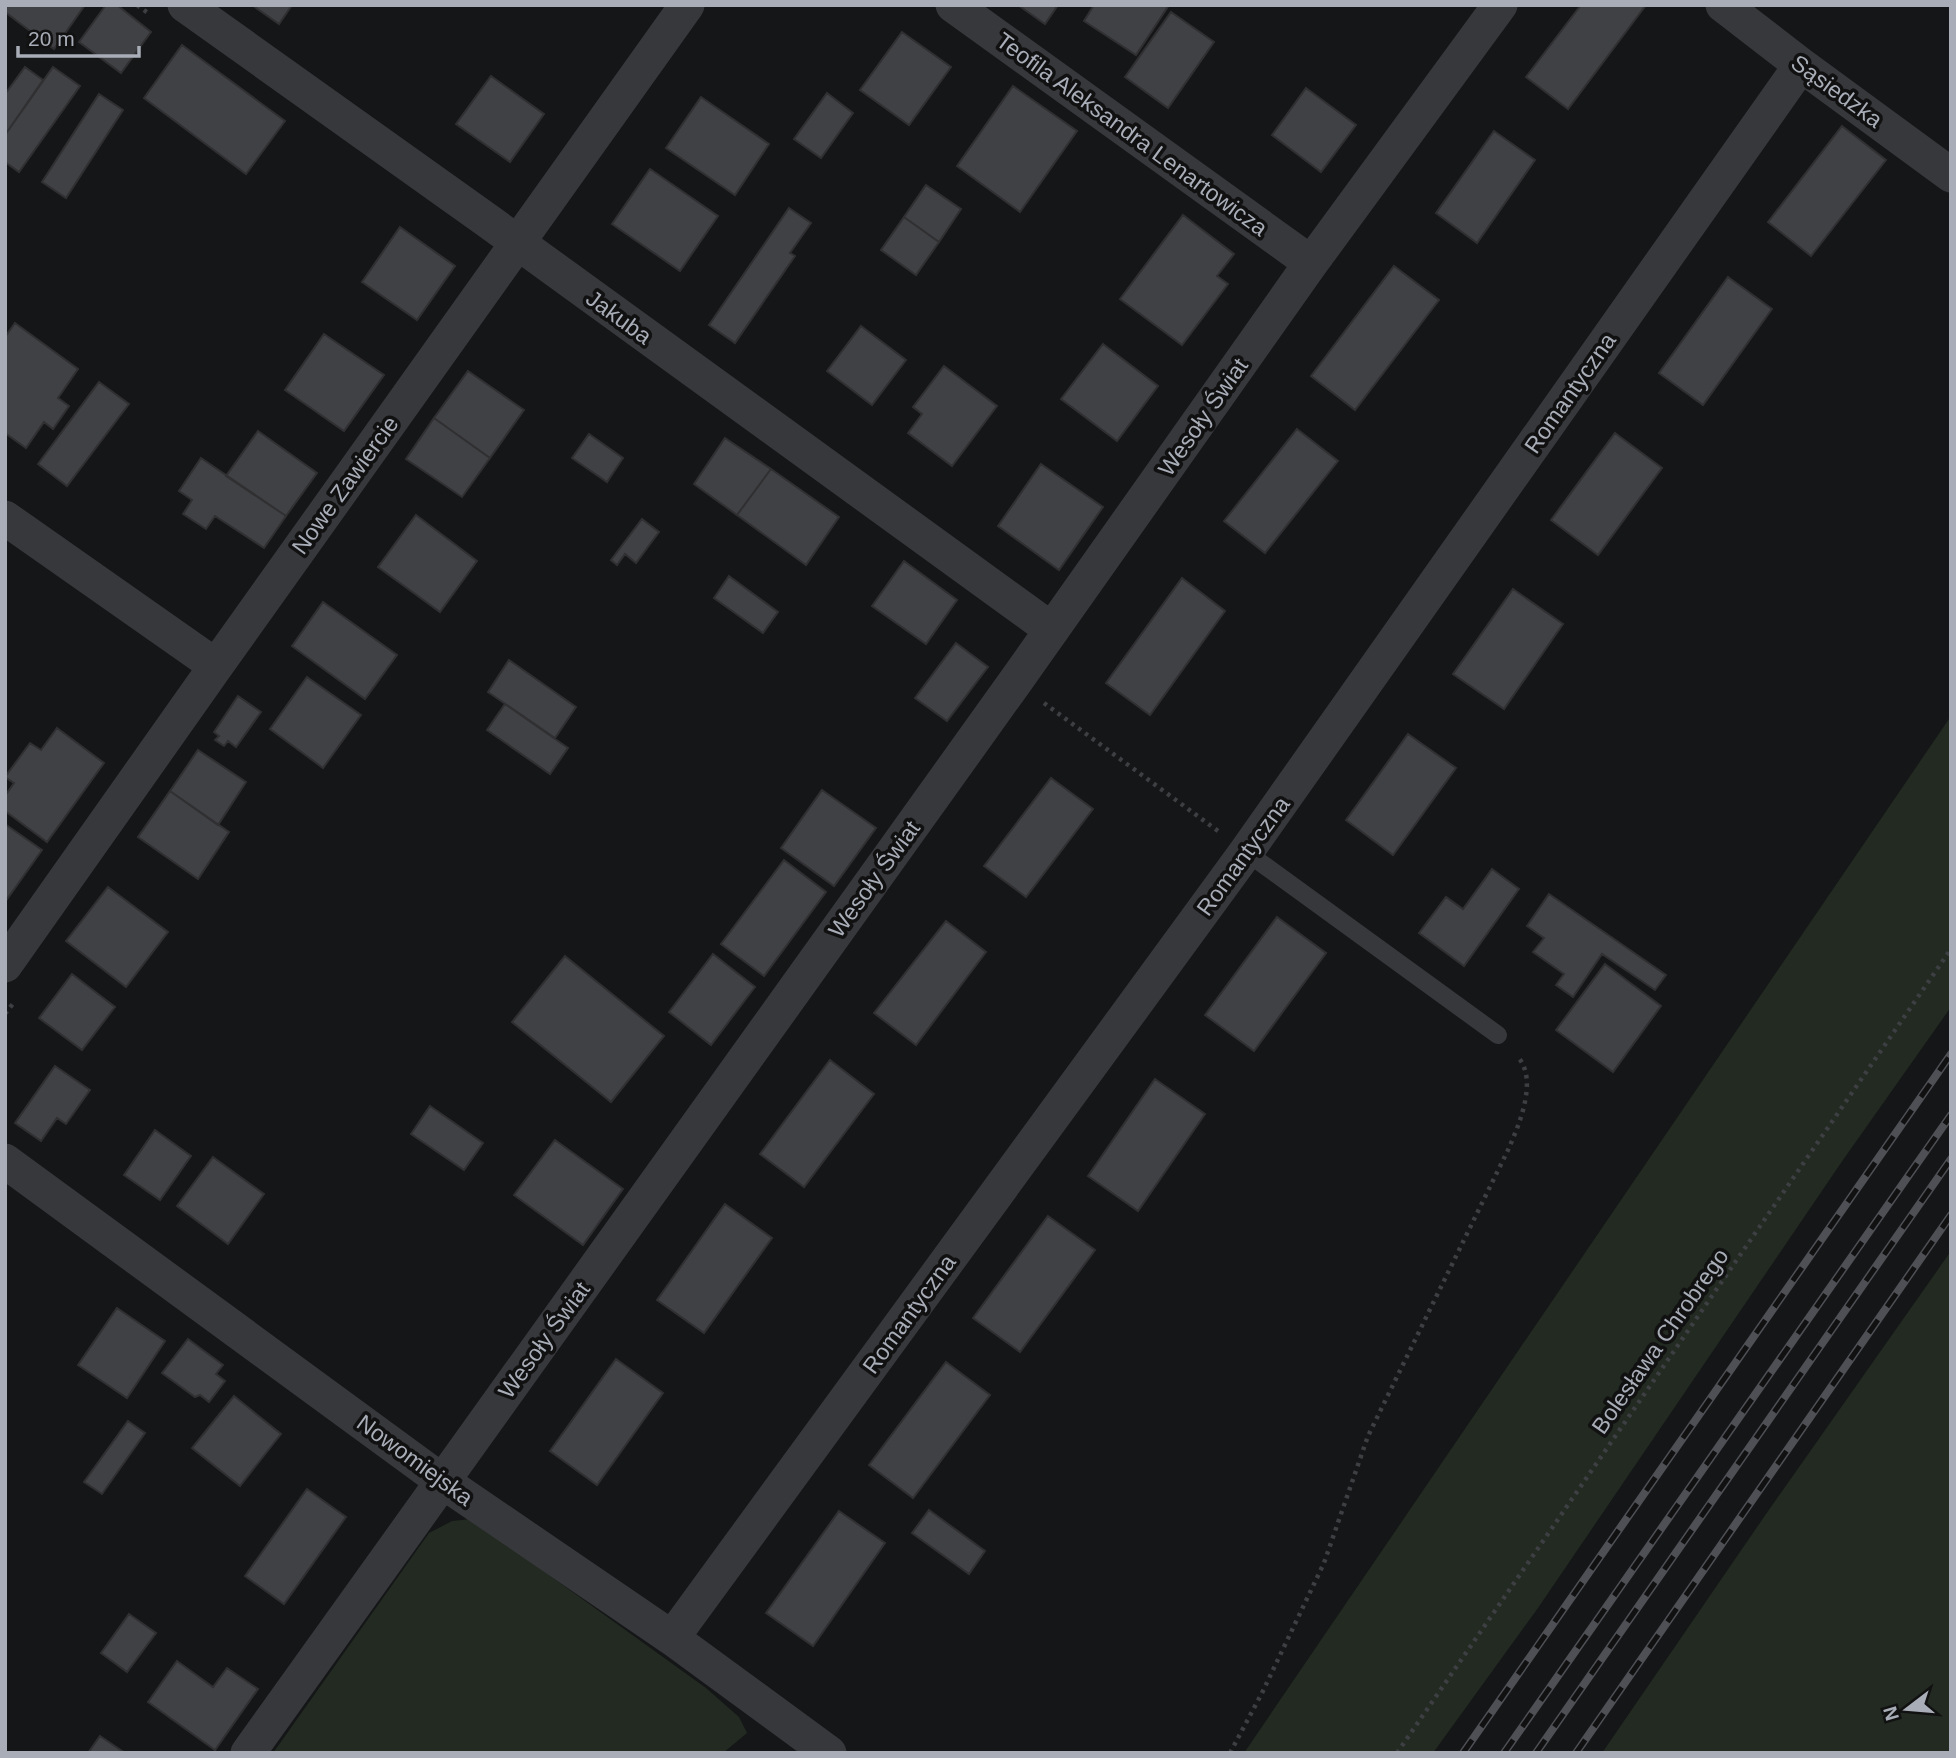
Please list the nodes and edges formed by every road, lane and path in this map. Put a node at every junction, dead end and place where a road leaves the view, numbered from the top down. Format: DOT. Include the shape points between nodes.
graph roads {
  1 [pos="185,5"];
  2 [pos="687,5"];
  3 [pos="953,5"];
  4 [pos="1500,5"];
  5 [pos="1723,5"];
  6 [pos="1801,65"];
  7 [pos="1951,175"];
  8 [pos="517,243"];
  9 [pos="1311,263"];
  10 [pos="5,518"];
  11 [pos="1052,630"];
  12 [pos="216,666"];
  13 [pos="1015,682"];
  14 [pos="1246,852"];
  15 [pos="1951,948"];
  16 [pos="5,965"];
  17 [pos="1497,1035"];
  18 [pos="5,1161"];
  19 [pos="442,1481"];
  20 [pos="672,1637"];
  21 [pos="248,1753"];
  22 [pos="829,1753"];
  23 [pos="1230,1753"];
  24 [pos="1397,1753"];
  1 -- 8 [label="street, Jakuba"];
  2 -- 8 [label="street, Nowe Zawiercie"];
  3 -- 9 [label="street, Teofila Aleksandra Lenartowicza"];
  4 -- 9 [label="street, Wesoły Świat"];
  5 -- 6 [label="street, Sąsiedzka"];
  6 -- 7 [label="street, Sąsiedzka"];
  6 -- 14 [label="street, Romantyczna"];
  8 -- 11 [label="street, Jakuba"];
  8 -- 12 [label="street, Nowe Zawiercie"];
  9 -- 11 [label="street, Wesoły Świat"];
  10 -- 12 [label="street"];
  11 -- 13 [label="street, Wesoły Świat"];
  12 -- 16 [label="street, Nowe Zawiercie"];
  13 -- 14 [label="path"];
  13 -- 19 [label="street, Wesoły Świat"];
  14 -- 17 [label="lane"];
  14 -- 20 [label="street, Romantyczna"];
  15 -- 24 [label="path, Bolesława Chrobrego"];
  17 -- 23 [label="path" via="1523,1062 1527,1077 1518,1127 1368,1436 1324,1563"];
  18 -- 19 [label="street, Nowomiejska"];
  19 -- 20 [label="street, Nowomiejska"];
  19 -- 21 [label="street, Wesoły Świat"];
  20 -- 22 [label="street, Nowomiejska"];
}
